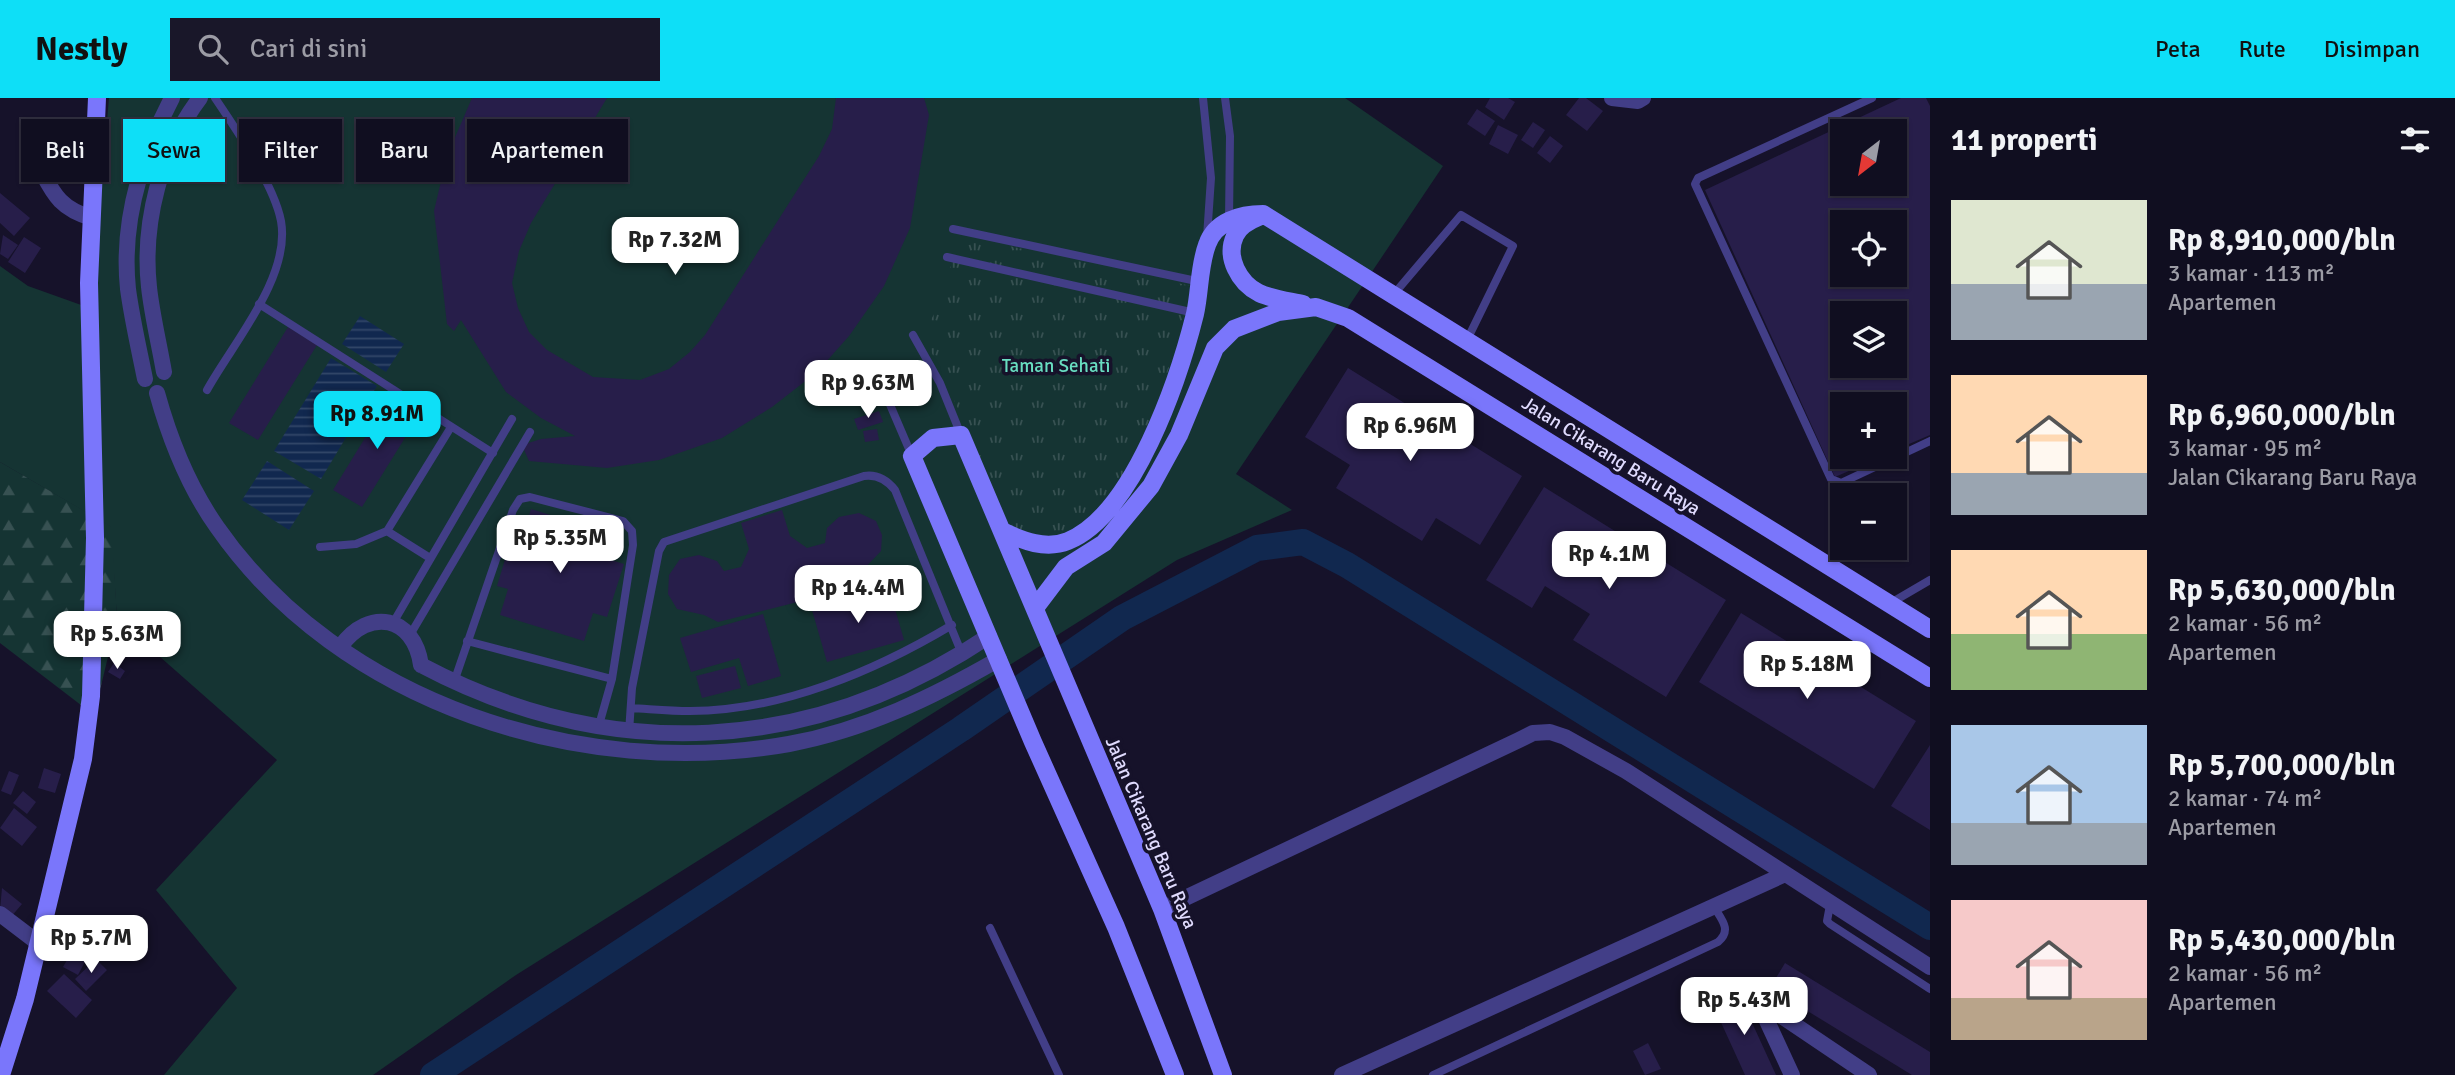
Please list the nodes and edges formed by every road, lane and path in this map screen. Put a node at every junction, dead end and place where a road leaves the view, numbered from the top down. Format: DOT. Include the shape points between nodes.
graph roads {
  1 [pos="97,98"];
  2 [pos="172,98"];
  3 [pos="200,98"];
  4 [pos="215,98"];
  5 [pos="1203,98"];
  6 [pos="1225,98"];
  7 [pos="1612,98"];
  8 [pos="1643,98"];
  9 [pos="1872,98"];
  10 [pos="49,182"];
  11 [pos="1263,214"];
  12 [pos="92,218"];
  13 [pos="1228,220"];
  14 [pos="953,229"];
  15 [pos="1207,243"];
  16 [pos="947,257"];
  17 [pos="1200,282"];
  18 [pos="1394,294"];
  19 [pos="259,304"];
  20 [pos="1316,307"];
  21 [pos="1195,313"];
  22 [pos="913,335"];
  23 [pos="1468,340"];
  24 [pos="164,372"];
  25 [pos="145,379"];
  26 [pos="879,379"];
  27 [pos="207,390"];
  28 [pos="157,393"];
  29 [pos="512,419"];
  30 [pos="451,427"];
  31 [pos="530,432"];
  32 [pos="961,435"];
  33 [pos="1930,441"];
  34 [pos="493,453"];
  35 [pos="912,456"];
  36 [pos="387,531"];
  37 [pos="1002,531"];
  38 [pos="320,547"];
  39 [pos="430,558"];
  40 [pos="1930,580"];
  41 [pos="1889,604"];
  42 [pos="1035,608"];
  43 [pos="393,623"];
  44 [pos="952,625"];
  45 [pos="1930,629"];
  46 [pos="410,635"];
  47 [pos="989,636"];
  48 [pos="467,640"];
  49 [pos="341,646"];
  50 [pos="962,654"];
  51 [pos="999,659"];
  52 [pos="421,665"];
  53 [pos="1930,678"];
  54 [pos="612,679"];
  55 [pos="454,682"];
  56 [pos="408,687"];
  57 [pos="631,708"];
  58 [pos="598,727"];
  59 [pos="629,732"];
  60 [pos="1783,875"];
  61 [pos="1830,905"];
  62 [pos="1714,906"];
  63 [pos="1162,909"];
  64 [pos="0,914"];
  65 [pos="990,928"];
  66 [pos="37,942"];
  67 [pos="1930,967"];
  68 [pos="1930,989"];
  69 [pos="2,1066"];
  70 [pos="1056,1073"];
  71 [pos="1175,1075"];
  72 [pos="1223,1075"];
  73 [pos="1342,1075"];
  74 [pos="1433,1075"];
  75 [pos="1792,1075"];
  76 [pos="1869,1075"];
  1 -- 12 [label="main road"];
  2 -- 25 [label="street" via="153,134 127,237 128,288"];
  3 -- 24 [label="street" via="172,144 153,205 148,240 149,285"];
  4 -- 19 [label="lane" via="273,197 281,222 277,257"];
  5 -- 15 [label="lane" via="1211,178"];
  6 -- 13 [label="lane" via="1230,135"];
  7 -- 8 [label="street" via="1638,102"];
  9 -- 33 [label="lane" via="1698,178 1695,184 1831,479 1840,483"];
  10 -- 12 [label="street" via="65,208"];
  11 -- 13 [label="main road"];
  11 -- 18 [label="main road, Jalan Cikarang Baru Raya"];
  11 -- 20 [label="main road" via="1235,235 1232,255 1236,272 1260,293"];
  12 -- 66 [label="main road" via="89,283 95,550 91,696 83,760"];
  13 -- 15 [label="main road"];
  14 -- 17 [label="lane"];
  15 -- 17 [label="main road"];
  16 -- 21 [label="lane"];
  17 -- 21 [label="main road"];
  18 -- 23 [label="main road, Jalan Cikarang Baru Raya"];
  18 -- 23 [label="lane" via="1461,215 1513,246"];
  19 -- 27 [label="lane"];
  19 -- 30 [label="lane"];
  20 -- 42 [label="main road, Jalan Cikarang Baru Raya" via="1259,317 1234,328 1215,348 1179,435 1151,486 1104,543 1066,567"];
  20 -- 53 [label="main road, Jalan Cikarang Baru Raya" via="1349,318"];
  21 -- 37 [label="main road" via="1159,422 1134,475 1099,522 1068,541 1041,545"];
  22 -- 32 [label="lane, Jalan Cikarang Baru Raya" via="940,383"];
  23 -- 41 [label="main road, Jalan Cikarang Baru Raya"];
  24 -- 25 [label="street" via="152,369"];
  24 -- 28 [label="street" via="167,387"];
  25 -- 28 [label="street" via="149,390"];
  26 -- 35 [label="lane"];
  28 -- 49 [label="street" via="187,475 233,549 272,592"];
  29 -- 34 [label="lane"];
  30 -- 34 [label="lane"];
  30 -- 36 [label="lane"];
  31 -- 46 [label="lane"];
  32 -- 35 [label="main road" via="933,438"];
  32 -- 37 [label="main road, Jalan Cikarang Baru Raya"];
  34 -- 39 [label="lane"];
  35 -- 47 [label="main road"];
  36 -- 38 [label="lane" via="356,544"];
  36 -- 39 [label="lane"];
  37 -- 42 [label="main road, Jalan Cikarang Baru Raya"];
  39 -- 43 [label="lane"];
  40 -- 41 [label="lane"];
  41 -- 45 [label="main road, Jalan Cikarang Baru Raya"];
  42 -- 63 [label="main road, Jalan Cikarang Baru Raya"];
  43 -- 46 [label="street"];
  43 -- 49 [label="street" via="362,625"];
  44 -- 50 [label="lane"];
  44 -- 57 [label="lane" via="904,653 793,694 692,711"];
  44 -- 57 [label="lane" via="895,490 872,474 864,475 664,541"];
  46 -- 52 [label="street"];
  47 -- 50 [label="street"];
  47 -- 51 [label="main road"];
  48 -- 54 [label="lane"];
  48 -- 54 [label="lane" via="520,499 530,497 623,521 632,531 633,545"];
  48 -- 55 [label="lane"];
  49 -- 56 [label="street"];
  50 -- 59 [label="street" via="919,679 826,715 729,732"];
  51 -- 56 [label="street" via="940,692 846,730 791,744 691,754 623,752 512,730"];
  51 -- 71 [label="main road"];
  52 -- 55 [label="street"];
  52 -- 56 [label="street"];
  54 -- 58 [label="lane"];
  55 -- 58 [label="street" via="525,710"];
  57 -- 59 [label="lane"];
  58 -- 59 [label="street"];
  60 -- 61 [label="street"];
  60 -- 62 [label="street"];
  60 -- 63 [label="street" via="1626,771 1550,732 1526,736"];
  61 -- 67 [label="street"];
  61 -- 68 [label="lane" via="1830,925"];
  62 -- 73 [label="street"];
  62 -- 74 [label="lane" via="1726,928 1718,942"];
  63 -- 72 [label="main road, Jalan Cikarang Baru Raya"];
  64 -- 66 [label="street"];
  65 -- 70 [label="lane"];
  66 -- 69 [label="main road"];
  75 -- 76 [label="street" via="1767,1021 1771,1014 1780,1015"];
}
